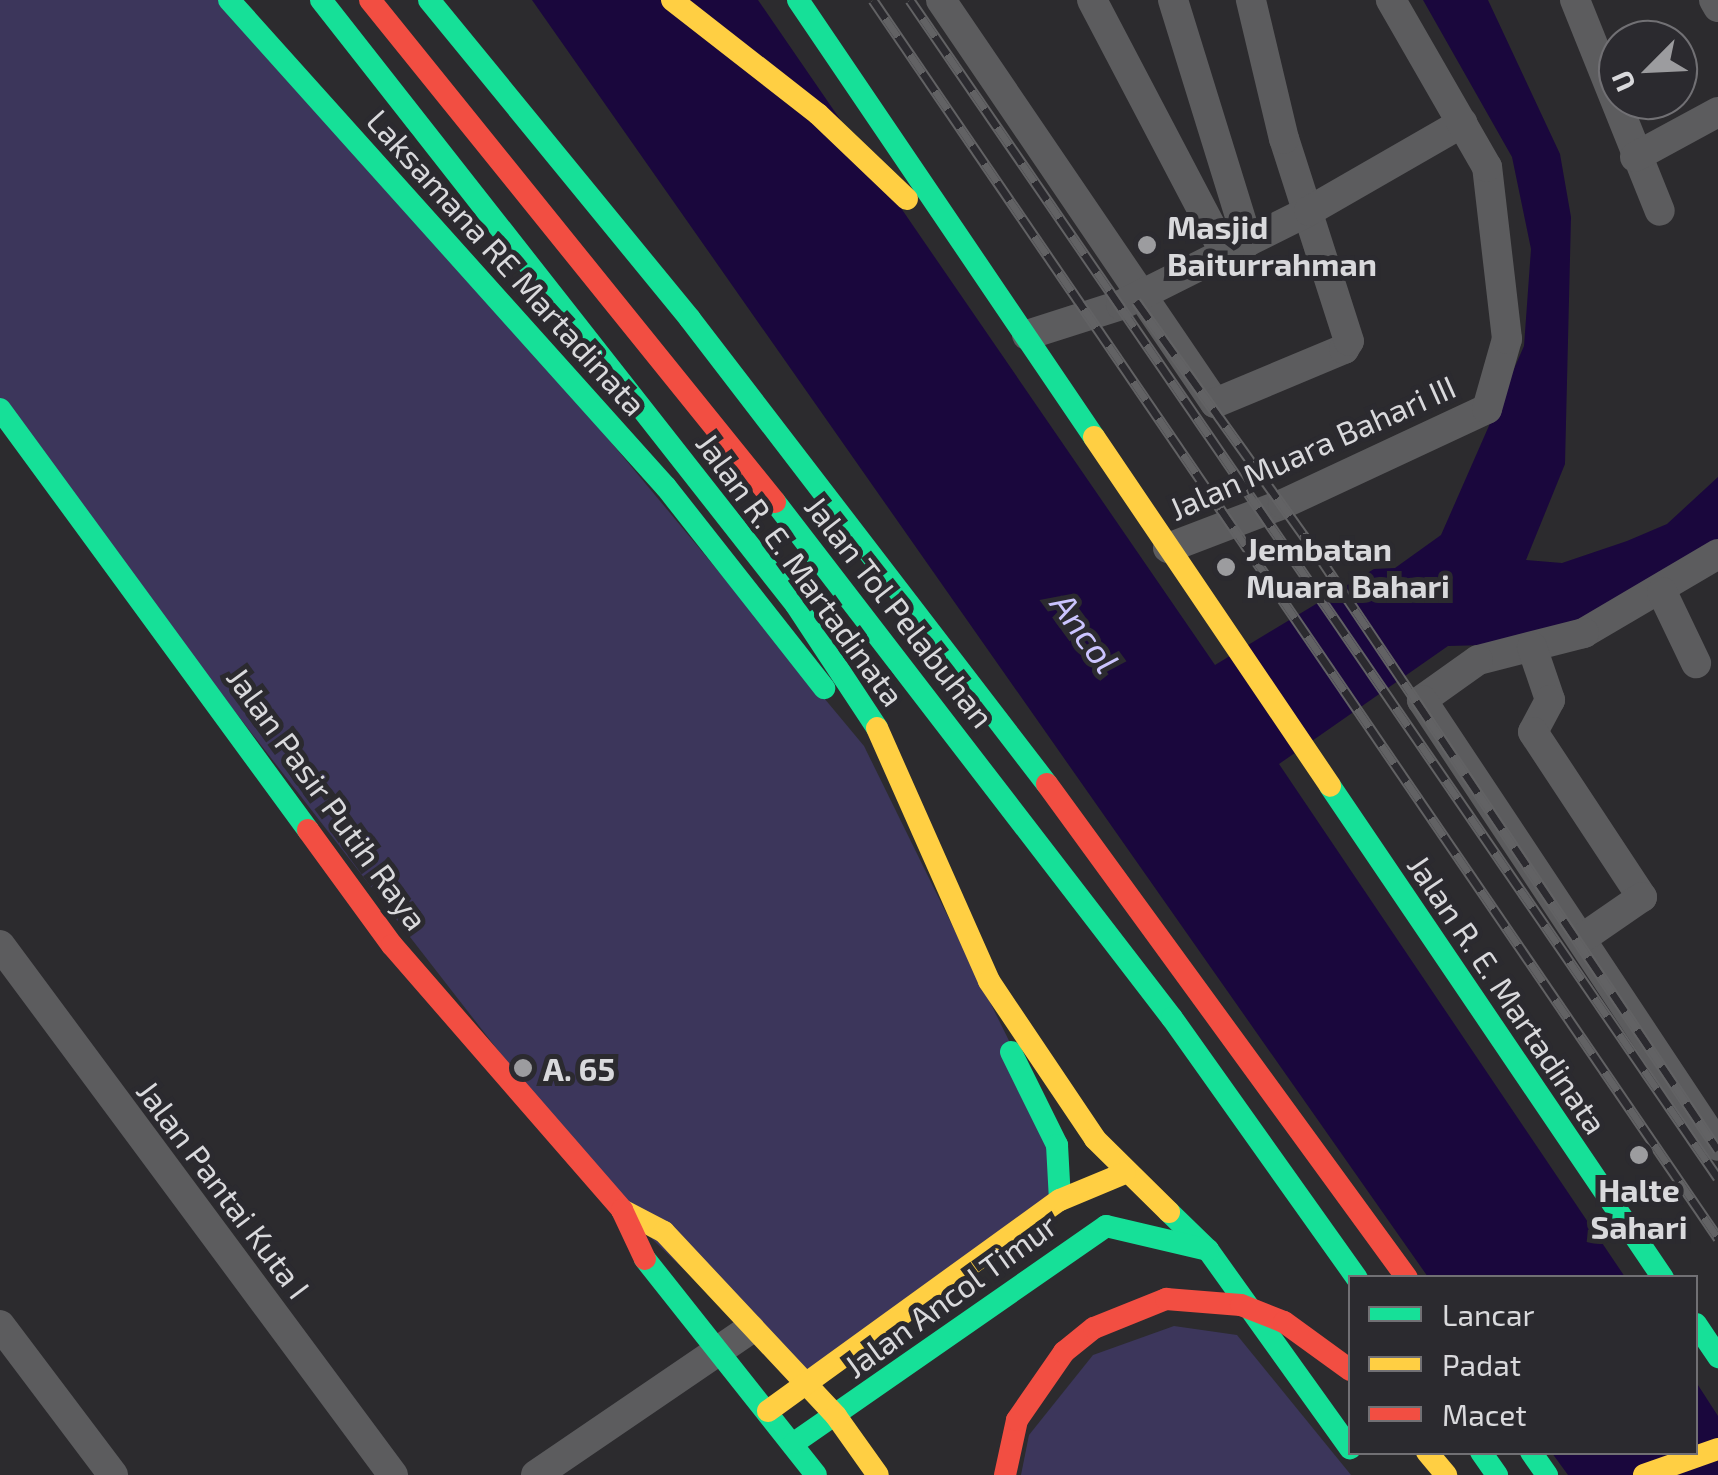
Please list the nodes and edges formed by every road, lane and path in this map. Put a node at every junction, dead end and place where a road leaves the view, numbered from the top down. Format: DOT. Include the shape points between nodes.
graph roads {
  1 [pos="229,0"];
  2 [pos="370,0"];
  3 [pos="429,0"];
  4 [pos="672,0"];
  5 [pos="798,0"];
  6 [pos="940,0"];
  7 [pos="1092,0"];
  8 [pos="1173,0"];
  9 [pos="1251,0"];
  10 [pos="1392,0"];
  11 [pos="1575,0"];
  12 [pos="1714,0"];
  13 [pos="321,1"];
  14 [pos="1718,7"];
  15 [pos="1718,112"];
  16 [pos="1462,123"];
  17 [pos="1221,150"];
  18 [pos="1635,157"];
  19 [pos="1176,163"];
  20 [pos="445,202"];
  21 [pos="1309,211"];
  22 [pos="1660,211"];
  23 [pos="1236,246"];
  24 [pos="1141,294"];
  25 [pos="1002,298"];
  26 [pos="1026,336"];
  27 [pos="2,418"];
  28 [pos="1168,548"];
  29 [pos="1718,554"];
  30 [pos="1662,592"];
  31 [pos="1532,647"];
  32 [pos="1696,663"];
  33 [pos="1584,937"];
  34 [pos="0,946"];
  35 [pos="1716,1140"];
  36 [pos="1125,1173"];
  37 [pos="1060,1200"];
  38 [pos="622,1210"];
  39 [pos="1208,1250"];
  40 [pos="1355,1275"];
  41 [pos="1405,1275"];
  42 [pos="1661,1275"];
  43 [pos="0,1325"];
  44 [pos="1698,1327"];
  45 [pos="750,1329"];
  46 [pos="715,1351"];
  47 [pos="1718,1356"];
  48 [pos="1348,1369"];
  49 [pos="806,1387"];
  50 [pos="768,1411"];
  51 [pos="836,1416"];
  52 [pos="794,1443"];
  53 [pos="1348,1444"];
  54 [pos="1718,1450"];
  55 [pos="1429,1455"];
  56 [pos="113,1475"];
  57 [pos="392,1475"];
  58 [pos="536,1475"];
  59 [pos="816,1475"];
  60 [pos="878,1475"];
  61 [pos="1005,1475"];
  62 [pos="1446,1475"];
  63 [pos="1644,1475"];
  1 -- 20 [label="main road, Laksamana RE Martadinata"];
  2 -- 40 [label="main road, Jalan Tol Pelabuhan" via="666,360 1172,1018"];
  3 -- 41 [label="main road, Jalan Tol Pelabuhan" via="690,320 1141,906"];
  4 -- 25 [label="main road" via="818,114"];
  5 -- 25 [label="main road, Jalan R. E. Martadinata"];
  6 -- 24 [label="street"];
  7 -- 19 [label="street"];
  8 -- 17 [label="street"];
  9 -- 21 [label="street" via="1284,139"];
  10 -- 16 [label="street"];
  11 -- 18 [label="street"];
  12 -- 14 [label="street"];
  13 -- 20 [label="main road, Jalan R. E. Martadinata"];
  15 -- 18 [label="street"];
  16 -- 21 [label="street"];
  16 -- 28 [label="street, Jalan Muara Bahari III" via="1487,167 1498,222 1507,339 1487,409 1282,504"];
  17 -- 19 [label="street"];
  17 -- 23 [label="street"];
  18 -- 22 [label="street"];
  19 -- 23 [label="street"];
  20 -- 36 [label="main road, Jalan R. E. Martadinata" via="861,698 989,982"];
  20 -- 37 [label="main road, Laksamana RE Martadinata" via="853,728 931,908 1047,1118 1057,1146"];
  21 -- 23 [label="street"];
  21 -- 24 [label="street" via="1349,330 1344,349 1215,403"];
  23 -- 24 [label="street"];
  24 -- 26 [label="street"];
  25 -- 26 [label="main road, Jalan R. E. Martadinata"];
  26 -- 28 [label="main road, Jalan R. E. Martadinata"];
  27 -- 38 [label="main road, Jalan Pasir Putih Raya" via="392,946"];
  28 -- 42 [label="main road, Jalan R. E. Martadinata"];
  29 -- 30 [label="street"];
  30 -- 31 [label="street" via="1584,632"];
  30 -- 32 [label="street"];
  31 -- 33 [label="street" via="1550,700 1533,732 1642,896"];
  31 -- 33 [label="street" via="1478,660 1422,700"];
  33 -- 35 [label="street"];
  34 -- 57 [label="street, Jalan Pantai Kuta I"];
  36 -- 37 [label="main road, Jalan Ancol Timur"];
  36 -- 39 [label="main road, Jalan R. E. Martadinata"];
  37 -- 49 [label="main road, Jalan Ancol Timur"];
  38 -- 45 [label="main road, Jalan Pasir Putih Raya" via="664,1232"];
  38 -- 46 [label="main road, Jalan Pasir Putih Raya" via="654,1278"];
  39 -- 51 [label="main road, Jalan Ancol Timur" via="1106,1226"];
  39 -- 53 [label="main road, Jalan R. E. Martadinata"];
  43 -- 56 [label="street"];
  44 -- 47 [label="main road"];
  45 -- 46 [label="street"];
  45 -- 49 [label="main road, Jalan Pasir Putih Raya"];
  46 -- 50 [label="main road, Jalan Pasir Putih Raya"];
  46 -- 58 [label="street"];
  48 -- 61 [label="main road" via="1284,1322 1241,1305 1166,1299 1094,1328 1064,1352 1017,1420"];
  49 -- 50 [label="main road, Jalan Ancol Timur"];
  49 -- 51 [label="main road, Jalan Pasir Putih Raya"];
  50 -- 52 [label="main road, Jalan Pasir Putih Raya"];
  51 -- 52 [label="main road, Jalan Ancol Timur"];
  51 -- 60 [label="main road, Jalan Pasir Putih Raya"];
  52 -- 59 [label="main road, Jalan Pasir Putih Raya"];
  54 -- 63 [label="main road"];
  55 -- 62 [label="main road"];
}
